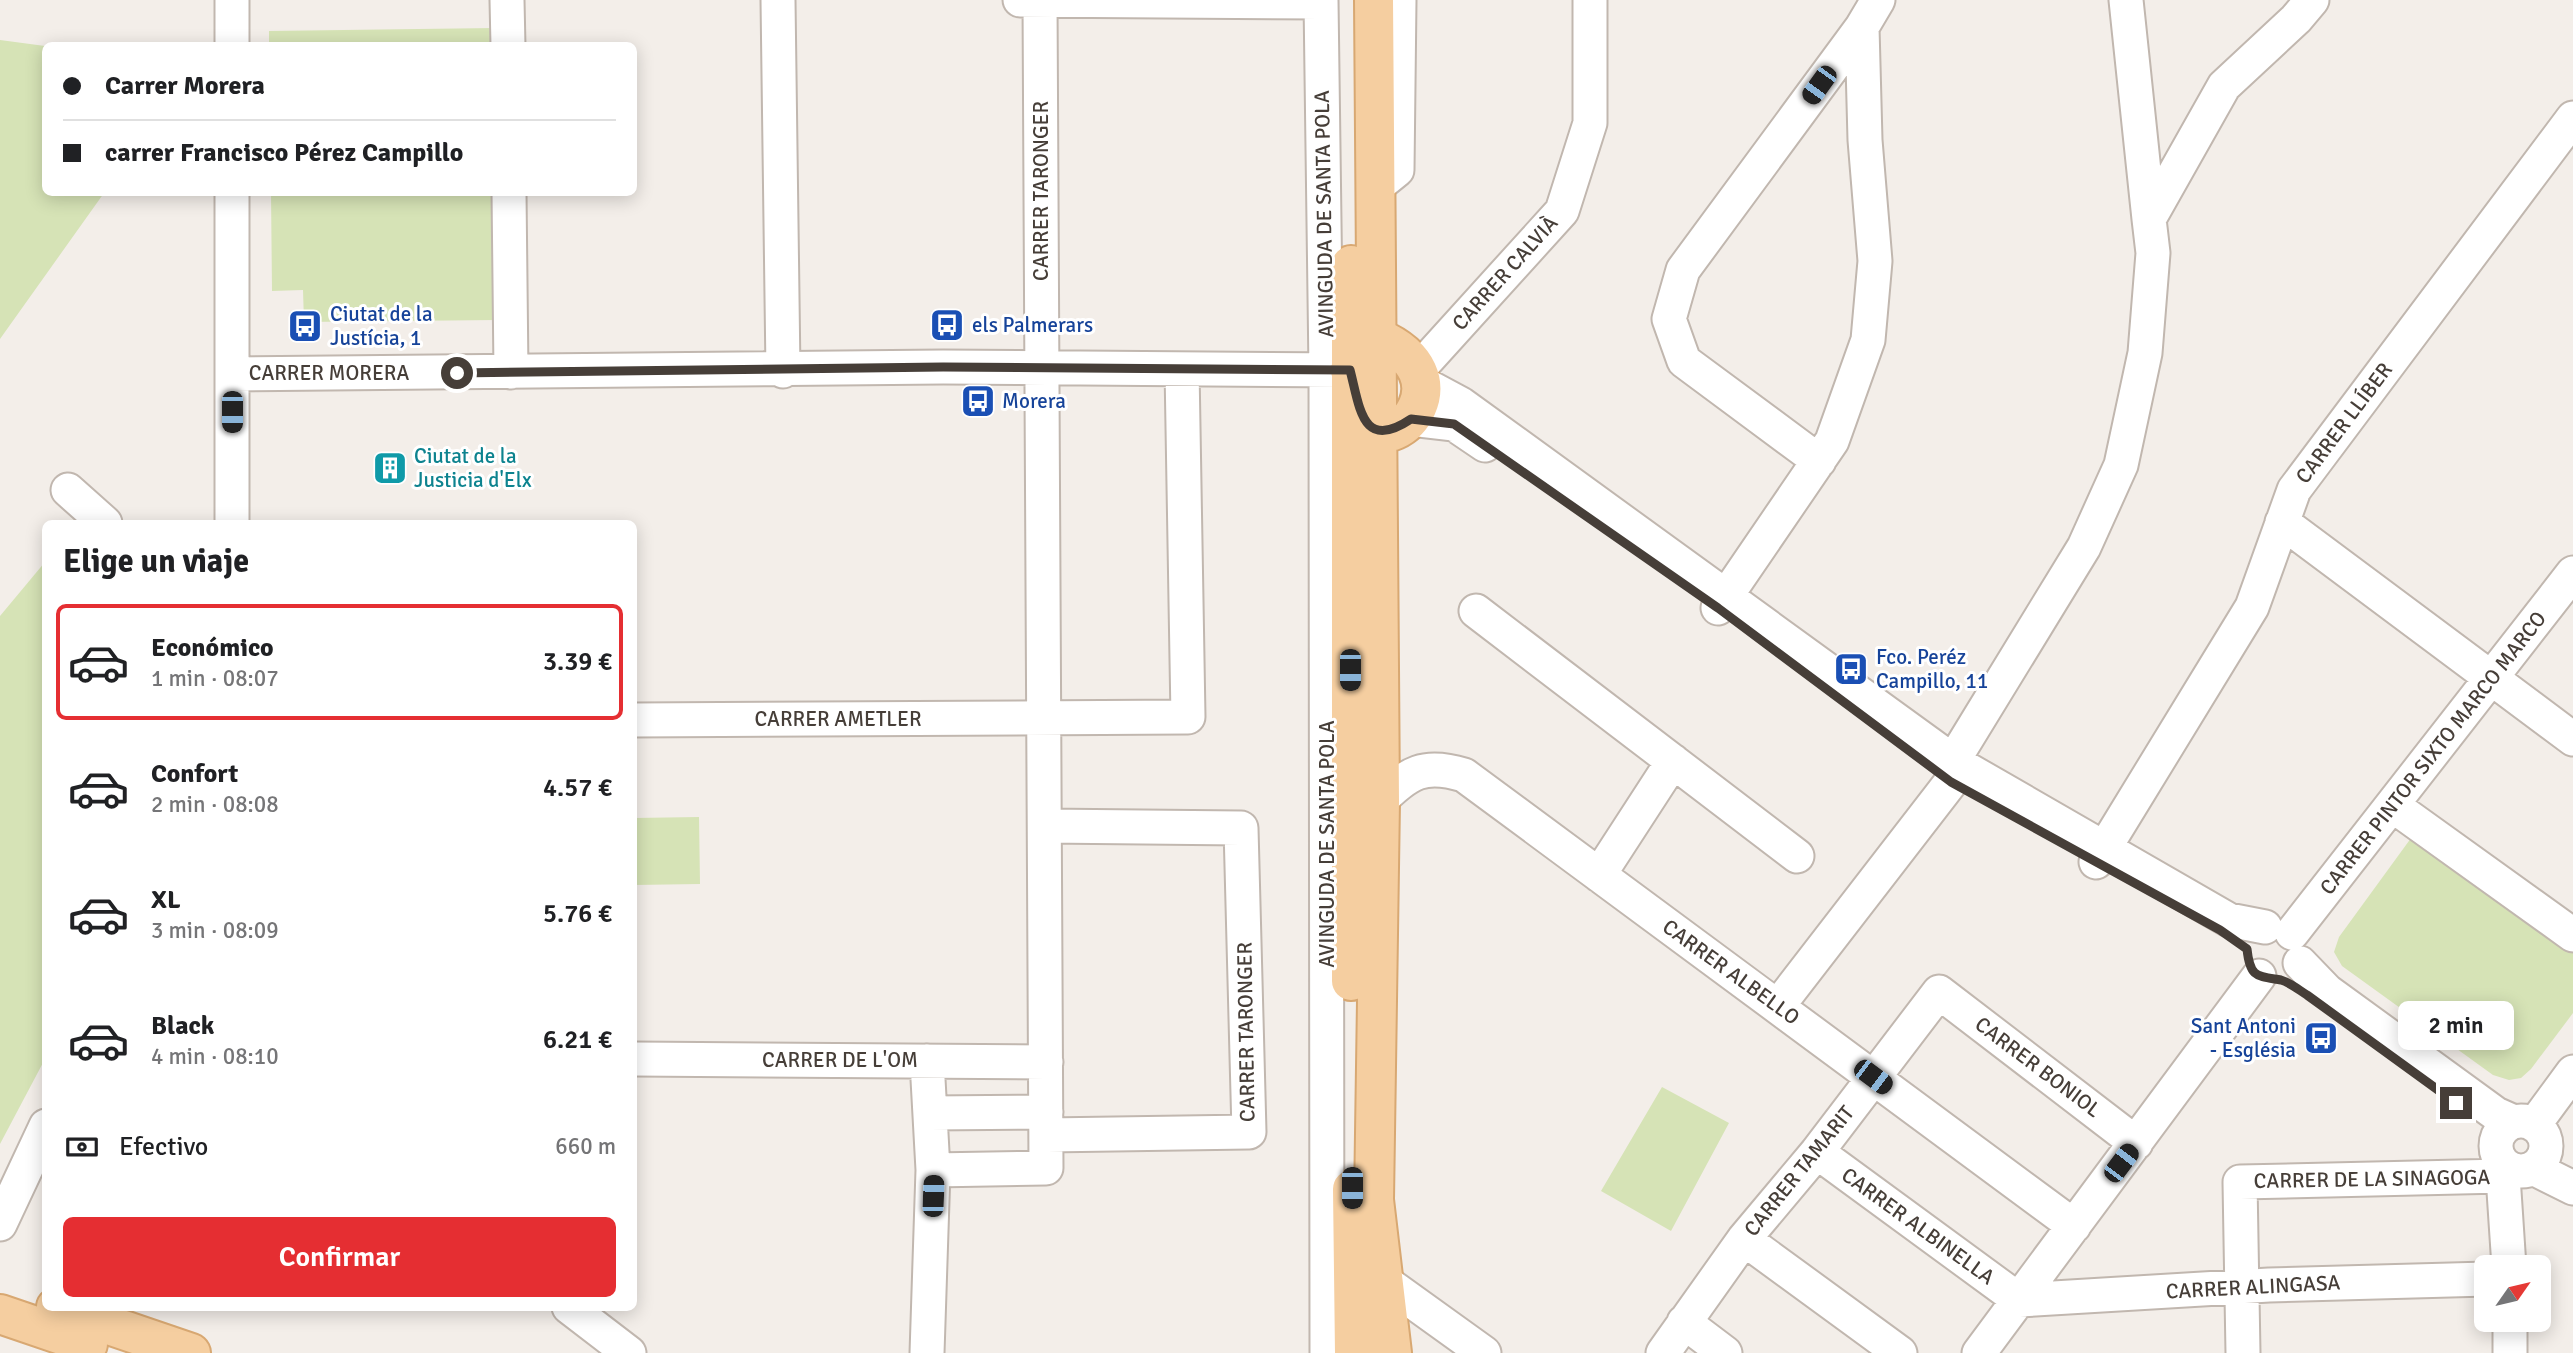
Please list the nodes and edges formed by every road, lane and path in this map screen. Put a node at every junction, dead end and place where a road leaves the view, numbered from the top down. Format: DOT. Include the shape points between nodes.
graph roads {
  1 [pos="232,0"];
  2 [pos="507,0"];
  3 [pos="778,0"];
  4 [pos="1017,0"];
  5 [pos="1040,0"];
  6 [pos="1374,0"];
  7 [pos="1399,0"];
  8 [pos="1590,0"];
  9 [pos="2126,0"];
  10 [pos="2312,0"];
  11 [pos="1332,1"];
  12 [pos="1870,14"];
  13 [pos="232,42"];
  14 [pos="508,42"];
  15 [pos="1819,85"];
  16 [pos="1864,112"];
  17 [pos="2573,118"];
  18 [pos="2140,126"];
  19 [pos="2200,130"];
  20 [pos="1376,187"];
  21 [pos="232,196"];
  22 [pos="509,196"];
  23 [pos="2149,219"];
  24 [pos="1378,338"];
  25 [pos="1182,369"];
  26 [pos="1042,370"];
  27 [pos="1338,370"];
  28 [pos="783,371"];
  29 [pos="512,372"];
  30 [pos="232,374"];
  31 [pos="1419,376"];
  32 [pos="1395,426"];
  33 [pos="1819,461"];
  34 [pos="68,490"];
  35 [pos="102,520"];
  36 [pos="232,520"];
  37 [pos="2282,522"];
  38 [pos="2573,573"];
  39 [pos="1722,602"];
  40 [pos="1476,611"];
  41 [pos="2491,678"];
  42 [pos="1043,718"];
  43 [pos="637,720"];
  44 [pos="2573,740"];
  45 [pos="1673,761"];
  46 [pos="1952,771"];
  47 [pos="1380,801"];
  48 [pos="2392,804"];
  49 [pos="1045,826"];
  50 [pos="2099,855"];
  51 [pos="1797,856"];
  52 [pos="1599,875"];
  53 [pos="2573,935"];
  54 [pos="2274,955"];
  55 [pos="1939,992"];
  56 [pos="1777,1006"];
  57 [pos="637,1059"];
  58 [pos="926,1061"];
  59 [pos="1046,1062"];
  60 [pos="2573,1072"];
  61 [pos="1873,1077"];
  62 [pos="930,1113"];
  63 [pos="1046,1123"];
  64 [pos="42,1135"];
  65 [pos="2136,1143"];
  66 [pos="2519,1148"];
  67 [pos="1817,1152"];
  68 [pos="2573,1166"];
  69 [pos="933,1170"];
  70 [pos="2573,1188"];
  71 [pos="0,1224"];
  72 [pos="2074,1226"];
  73 [pos="1744,1239"];
  74 [pos="2510,1255"];
  75 [pos="2474,1279"];
  76 [pos="1384,1281"];
  77 [pos="2255,1286"];
  78 [pos="0,1288"];
  79 [pos="2019,1300"];
  80 [pos="42,1303"];
  81 [pos="68,1311"];
  82 [pos="574,1311"];
  83 [pos="0,1314"];
  84 [pos="1684,1322"];
  85 [pos="2510,1332"];
  86 [pos="115,1353"];
  87 [pos="191,1353"];
  88 [pos="629,1353"];
  89 [pos="927,1353"];
  90 [pos="1327,1353"];
  91 [pos="1354,1353"];
  92 [pos="1392,1353"];
  93 [pos="1484,1353"];
  94 [pos="1662,1353"];
  95 [pos="1724,1353"];
  96 [pos="1900,1353"];
  97 [pos="1979,1353"];
  98 [pos="2243,1353"];
  99 [pos="2510,1353"];
  1 -- 13 [label="street"];
  2 -- 14 [label="street"];
  3 -- 28 [label="street"];
  4 -- 5 [label="street"];
  5 -- 11 [label="street"];
  5 -- 26 [label="street, CARRER TARONGER"];
  6 -- 20 [label="main road"];
  7 -- 20 [label="street" via="1397,170"];
  8 -- 31 [label="street, CARRER CALVIÀ" via="1590,123 1562,211"];
  9 -- 18 [label="street"];
  10 -- 19 [label="street" via="2224,86"];
  11 -- 27 [label="main road, AVINGUDA DE SANTA POLA"];
  12 -- 15 [label="street"];
  12 -- 16 [label="street"];
  15 -- 16 [label="street"];
  15 -- 33 [label="street" via="1683,270 1669,319 1684,361"];
  16 -- 33 [label="street" via="1875,261 1868,340 1832,441"];
  17 -- 37 [label="street, CARRER LLÍBER" via="2294,490"];
  18 -- 19 [label="street" via="2163,134"];
  18 -- 23 [label="street"];
  19 -- 23 [label="street"];
  20 -- 24 [label="main road"];
  21 -- 30 [label="street"];
  22 -- 29 [label="street"];
  23 -- 46 [label="street" via="2153,254 2145,353 2121,465 2084,547"];
  24 -- 27 [label="main road, AVINGUDA DE SANTA POLA" via="1363,345"];
  24 -- 31 [label="main road" via="1411,357"];
  24 -- 32 [label="main road"];
  25 -- 26 [label="street, CARRER MORERA"];
  25 -- 27 [label="street, CARRER MORERA"];
  25 -- 42 [label="street" via="1188,717"];
  26 -- 28 [label="street, CARRER MORERA"];
  26 -- 42 [label="street, CARRER TARONGER"];
  27 -- 32 [label="main road, AVINGUDA DE SANTA POLA" via="1368,427"];
  27 -- 90 [label="street, AVINGUDA DE SANTA POLA"];
  27 -- 91 [label="main road, AVINGUDA DE SANTA POLA"];
  28 -- 29 [label="street, CARRER MORERA"];
  29 -- 30 [label="street, CARRER MORERA"];
  30 -- 36 [label="street"];
  31 -- 32 [label="main road" via="1418,407"];
  31 -- 39 [label="street"];
  32 -- 39 [label="street" via="1454,424"];
  32 -- 47 [label="main road"];
  33 -- 39 [label="street"];
  34 -- 35 [label="street"];
  37 -- 41 [label="street"];
  37 -- 50 [label="street, CARRER LLÍBER" via="2252,607"];
  38 -- 41 [label="street, CARRER PINTOR SIXTO MARCO MARCO"];
  39 -- 46 [label="street"];
  40 -- 45 [label="street"];
  41 -- 44 [label="street"];
  41 -- 48 [label="street, CARRER PINTOR SIXTO MARCO MARCO"];
  42 -- 43 [label="street, CARRER AMETLER"];
  42 -- 49 [label="street, CARRER TARONGER"];
  45 -- 51 [label="street"];
  45 -- 52 [label="street"];
  46 -- 50 [label="street"];
  46 -- 56 [label="street"];
  47 -- 52 [label="street, CARRER ALBELLO" via="1417,771 1441,768 1464,775"];
  47 -- 76 [label="main road" via="1374,1200"];
  48 -- 53 [label="street"];
  48 -- 54 [label="street, CARRER PINTOR SIXTO MARCO MARCO"];
  49 -- 59 [label="street, CARRER TARONGER"];
  49 -- 63 [label="street, CARRER TARONGER" via="1241,828 1249,1132"];
  50 -- 54 [label="street" via="2229,920"];
  52 -- 56 [label="street, CARRER ALBELLO"];
  54 -- 65 [label="street, CARRER PINTOR SIXTO MARCO MARCO"];
  54 -- 66 [label="street"];
  55 -- 61 [label="street, CARRER TAMARIT"];
  55 -- 65 [label="street, CARRER BONIOL"];
  56 -- 61 [label="street, CARRER ALBELLO"];
  57 -- 58 [label="street, CARRER DE L'OM"];
  58 -- 59 [label="street, CARRER DE L'OM"];
  58 -- 62 [label="street"];
  59 -- 63 [label="street, CARRER TARONGER"];
  60 -- 66 [label="street"];
  61 -- 67 [label="street, CARRER TAMARIT"];
  61 -- 72 [label="street, CARRER ALBELLO"];
  62 -- 63 [label="street"];
  62 -- 69 [label="street"];
  63 -- 69 [label="street" via="1046,1168"];
  64 -- 71 [label="street"];
  65 -- 72 [label="street, CARRER PINTOR SIXTO MARCO MARCO"];
  66 -- 68 [label="street"];
  66 -- 70 [label="street"];
  66 -- 74 [label="street"];
  66 -- 77 [label="street, CARRER DE LA SINAGOGA" via="2240,1182"];
  67 -- 73 [label="street, CARRER TAMARIT"];
  67 -- 79 [label="street, CARRER ALBINELLA"];
  69 -- 89 [label="street"];
  72 -- 79 [label="street, CARRER PINTOR SIXTO MARCO MARCO"];
  73 -- 84 [label="street, CARRER TAMARIT"];
  73 -- 96 [label="street"];
  75 -- 77 [label="street, CARRER ALINGASA"];
  76 -- 92 [label="main road"];
  76 -- 93 [label="street"];
  77 -- 79 [label="street, CARRER ALINGASA"];
  77 -- 98 [label="street"];
  78 -- 80 [label="main road"];
  79 -- 97 [label="street, CARRER PINTOR SIXTO MARCO MARCO"];
  81 -- 87 [label="main road"];
  82 -- 88 [label="street"];
  83 -- 86 [label="main road"];
  84 -- 94 [label="street, CARRER TAMARIT"];
  84 -- 95 [label="street"];
  85 -- 99 [label="street"];
}
